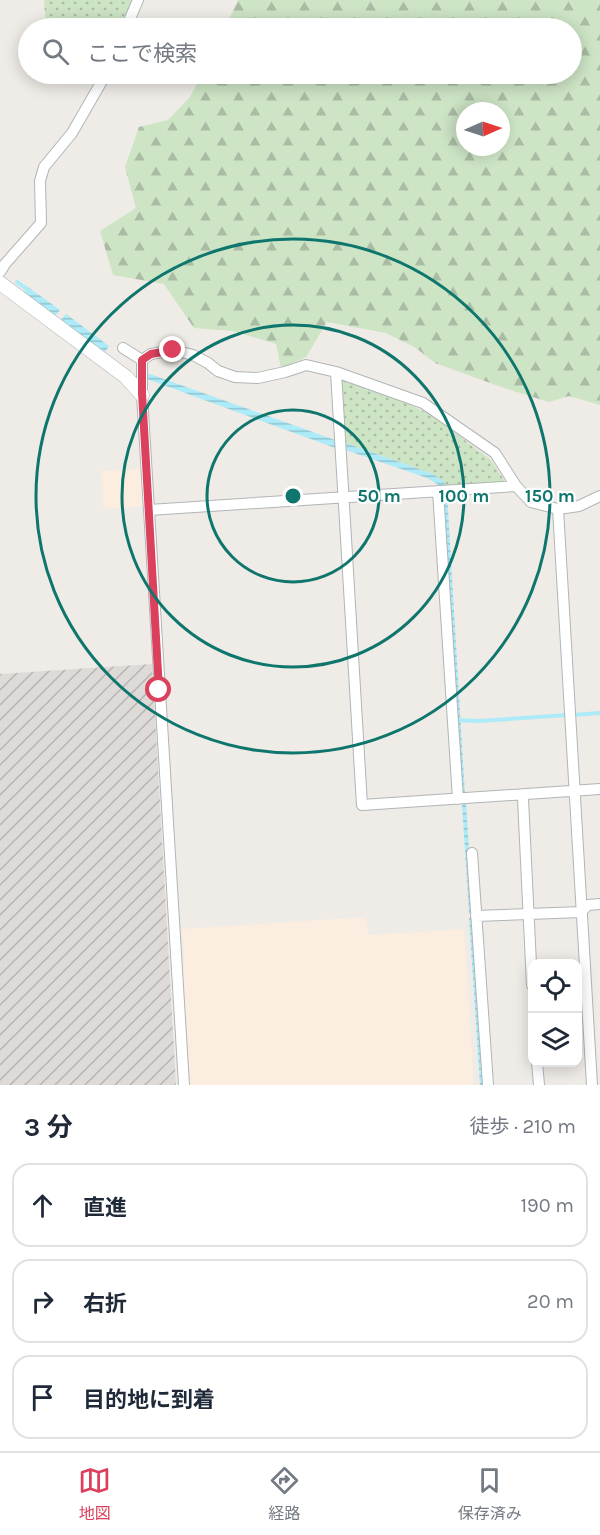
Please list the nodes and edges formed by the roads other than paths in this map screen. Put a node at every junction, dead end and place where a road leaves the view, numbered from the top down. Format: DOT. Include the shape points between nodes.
graph roads {
  1 [pos="138,0"];
  2 [pos="130,18"];
  3 [pos="100,84"];
  4 [pos="2,269"];
  5 [pos="0,283"];
  6 [pos="123,348"];
  7 [pos="142,360"];
  8 [pos="336,372"];
  9 [pos="142,395"];
  10 [pos="516,486"];
  11 [pos="438,491"];
  12 [pos="600,496"];
  13 [pos="344,497"];
  14 [pos="558,509"];
  15 [pos="148,510"];
  16 [pos="600,789"];
  17 [pos="575,791"];
  18 [pos="458,800"];
  19 [pos="523,800"];
  20 [pos="472,853"];
  21 [pos="600,904"];
  22 [pos="581,912"];
  23 [pos="528,915"];
  24 [pos="477,916"];
  25 [pos="531,959"];
  26 [pos="537,1067"];
  27 [pos="184,1085"];
  28 [pos="488,1085"];
  29 [pos="539,1085"];
  30 [pos="591,1085"];
  1 -- 2 [label="street"];
  3 -- 4 [label="street" via="72,134 45,167 40,181 41,223"];
  5 -- 9 [label="street" via="126,377"];
  6 -- 7 [label="street"];
  7 -- 8 [label="street" via="173,350 193,355 235,377 258,378 306,365"];
  7 -- 9 [label="street"];
  8 -- 10 [label="street" via="423,403 495,453"];
  8 -- 13 [label="street"];
  9 -- 15 [label="street"];
  10 -- 11 [label="street"];
  10 -- 14 [label="street" via="531,501"];
  11 -- 13 [label="street"];
  11 -- 18 [label="street"];
  12 -- 14 [label="street" via="579,506"];
  13 -- 15 [label="street"];
  13 -- 18 [label="street" via="362,805"];
  14 -- 17 [label="street"];
  15 -- 27 [label="street"];
  16 -- 17 [label="street"];
  17 -- 18 [label="street"];
  17 -- 22 [label="street"];
  19 -- 23 [label="street"];
  20 -- 24 [label="street"];
  21 -- 22 [label="street" via="588,905"];
  22 -- 23 [label="street"];
  22 -- 30 [label="street"];
  23 -- 24 [label="street"];
  23 -- 25 [label="street"];
  24 -- 28 [label="street"];
  26 -- 29 [label="street"];
}
